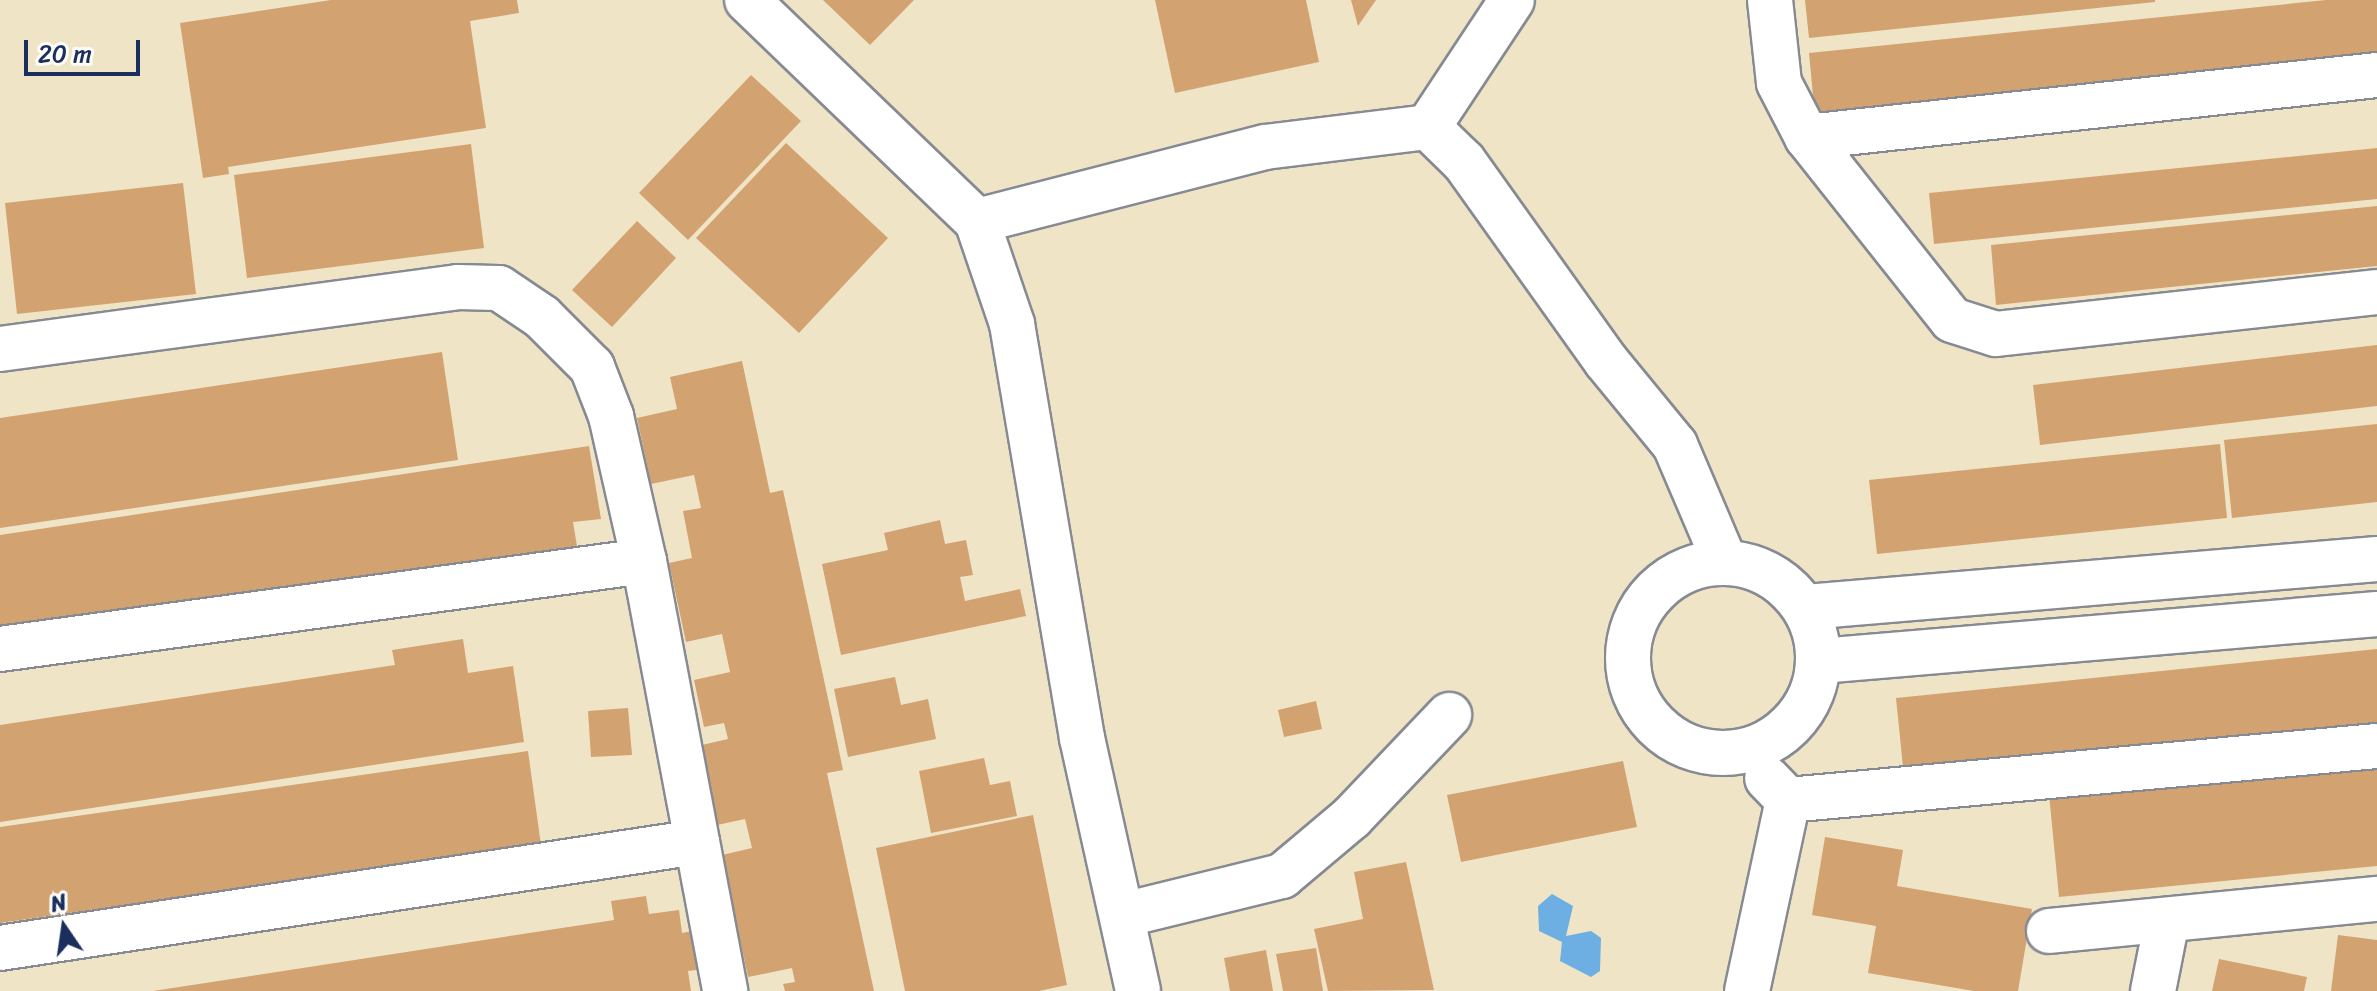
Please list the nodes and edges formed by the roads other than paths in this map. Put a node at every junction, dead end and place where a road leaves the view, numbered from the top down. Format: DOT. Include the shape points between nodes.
graph roads {
  1 [pos="747,0"];
  2 [pos="1512,0"];
  3 [pos="1770,0"];
  4 [pos="2377,75"];
  5 [pos="1428,127"];
  6 [pos="1807,137"];
  7 [pos="977,221"];
  8 [pos="2377,292"];
  9 [pos="0,349"];
  10 [pos="2377,559"];
  11 [pos="644,561"];
  12 [pos="1725,562"];
  13 [pos="1806,607"];
  14 [pos="2377,614"];
  15 [pos="0,649"];
  16 [pos="1820,661"];
  17 [pos="1449,715"];
  18 [pos="2377,746"];
  19 [pos="1742,752"];
  20 [pos="1788,800"];
  21 [pos="697,842"];
  22 [pos="2377,899"];
  23 [pos="1123,915"];
  24 [pos="2167,920"];
  25 [pos="2049,931"];
  26 [pos="0,948"];
  27 [pos="725,991"];
  28 [pos="1138,991"];
  29 [pos="1747,991"];
  30 [pos="2153,991"];
  1 -- 7 [label="street"];
  2 -- 5 [label="street"];
  3 -- 6 [label="street" via="1779,83"];
  4 -- 6 [label="street"];
  5 -- 7 [label="street" via="1265,147"];
  5 -- 12 [label="street" via="1464,162 1606,361 1675,445"];
  6 -- 8 [label="street" via="1911,274 1952,320 1973,329 2021,332"];
  7 -- 23 [label="street" via="1012,324 1082,738"];
  9 -- 11 [label="street" via="372,296 499,288 542,317 592,367 611,416"];
  10 -- 13 [label="street"];
  11 -- 15 [label="street"];
  11 -- 21 [label="street"];
  12 -- 13 [label="street" via="1756,567 1784,583"];
  12 -- 19 [label="street" via="1692,567 1664,582 1642,606 1630,635 1627,668 1635,698 1654,724 1680,744 1710,753"];
  13 -- 16 [label="street" via="1817,633"];
  14 -- 16 [label="street"];
  16 -- 19 [label="street" via="1813,692 1797,720 1773,741"];
  17 -- 23 [label="street" via="1352,817 1282,876"];
  18 -- 20 [label="street"];
  19 -- 20 [label="street"];
  20 -- 29 [label="street"];
  21 -- 26 [label="street"];
  21 -- 27 [label="street"];
  22 -- 24 [label="street"];
  23 -- 28 [label="street"];
  24 -- 25 [label="street"];
  24 -- 30 [label="street"];
}
